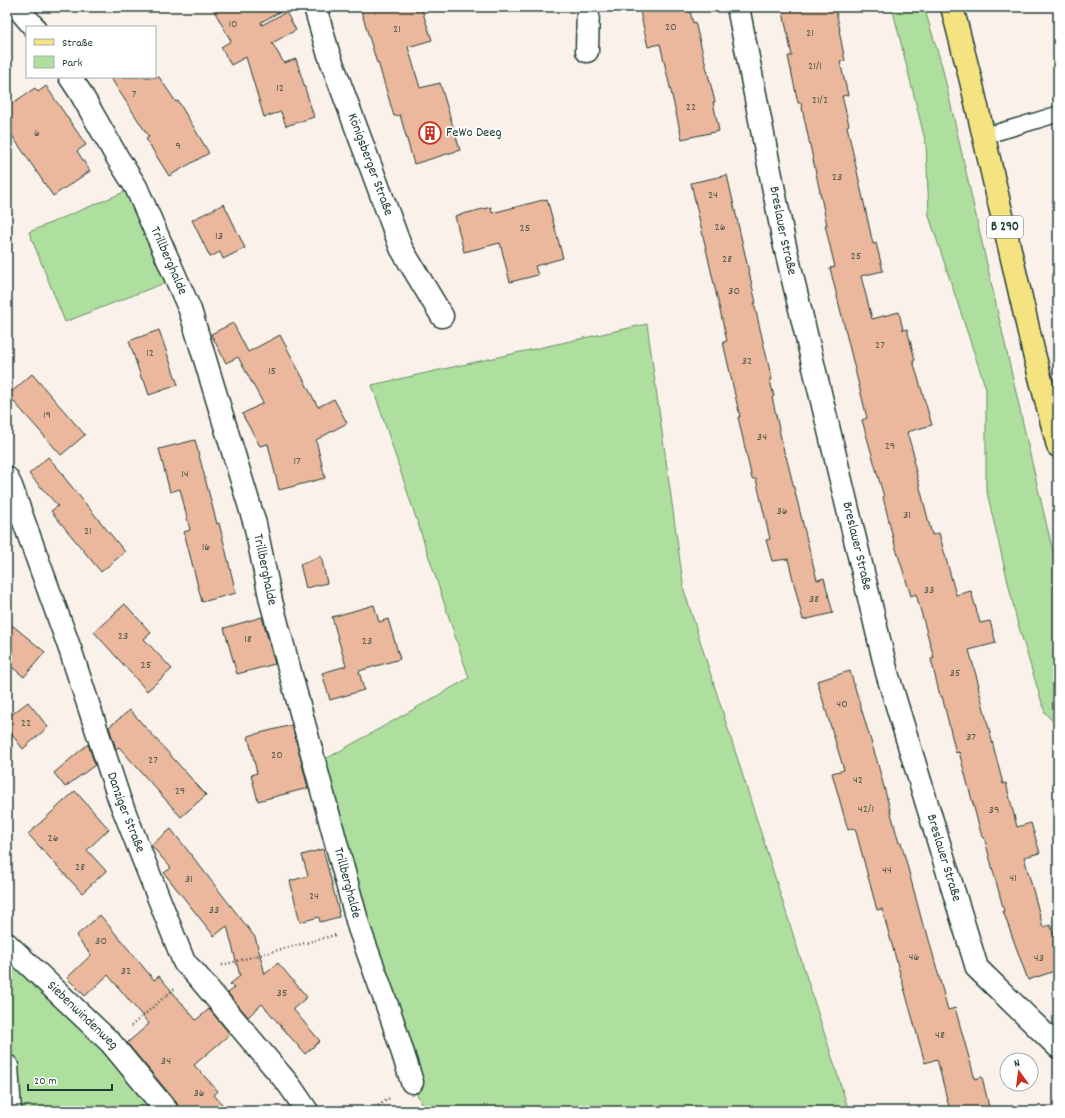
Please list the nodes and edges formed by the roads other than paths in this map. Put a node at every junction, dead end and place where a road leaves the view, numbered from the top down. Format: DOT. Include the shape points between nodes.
graph roads {
  1 [pos="17,7"];
  2 [pos="315,7"];
  3 [pos="588,7"];
  4 [pos="738,7"];
  5 [pos="952,7"];
  6 [pos="33,26"];
  7 [pos="587,51"];
  8 [pos="71,78"];
  9 [pos="1058,114"];
  10 [pos="984,136"];
  11 [pos="442,316"];
  12 [pos="1058,446"];
  13 [pos="7,478"];
  14 [pos="7,944"];
  15 [pos="1058,1047"];
  16 [pos="7,1066"];
  17 [pos="412,1082"];
  18 [pos="10,1111"];
  19 [pos="167,1111"];
  20 [pos="307,1111"];
  1 -- 6 [label="street"];
  2 -- 11 [label="street, Königsberger Straße" via="328,52 401,248"];
  3 -- 7 [label="street"];
  4 -- 15 [label="street, Breslauer Straße" via="784,242 887,673 976,968"];
  5 -- 10 [label="main road, B 290"];
  8 -- 17 [label="street, Trillberghalde" via="136,187 190,310 255,524 271,601 359,928"];
  9 -- 10 [label="lane"];
  10 -- 12 [label="main road, B 290"];
  13 -- 20 [label="street, Danziger Straße" via="70,649 119,798 184,962 290,1086"];
  14 -- 19 [label="street, Siebenwindenweg" via="111,1043"];
  16 -- 18 [label="street"];
}
